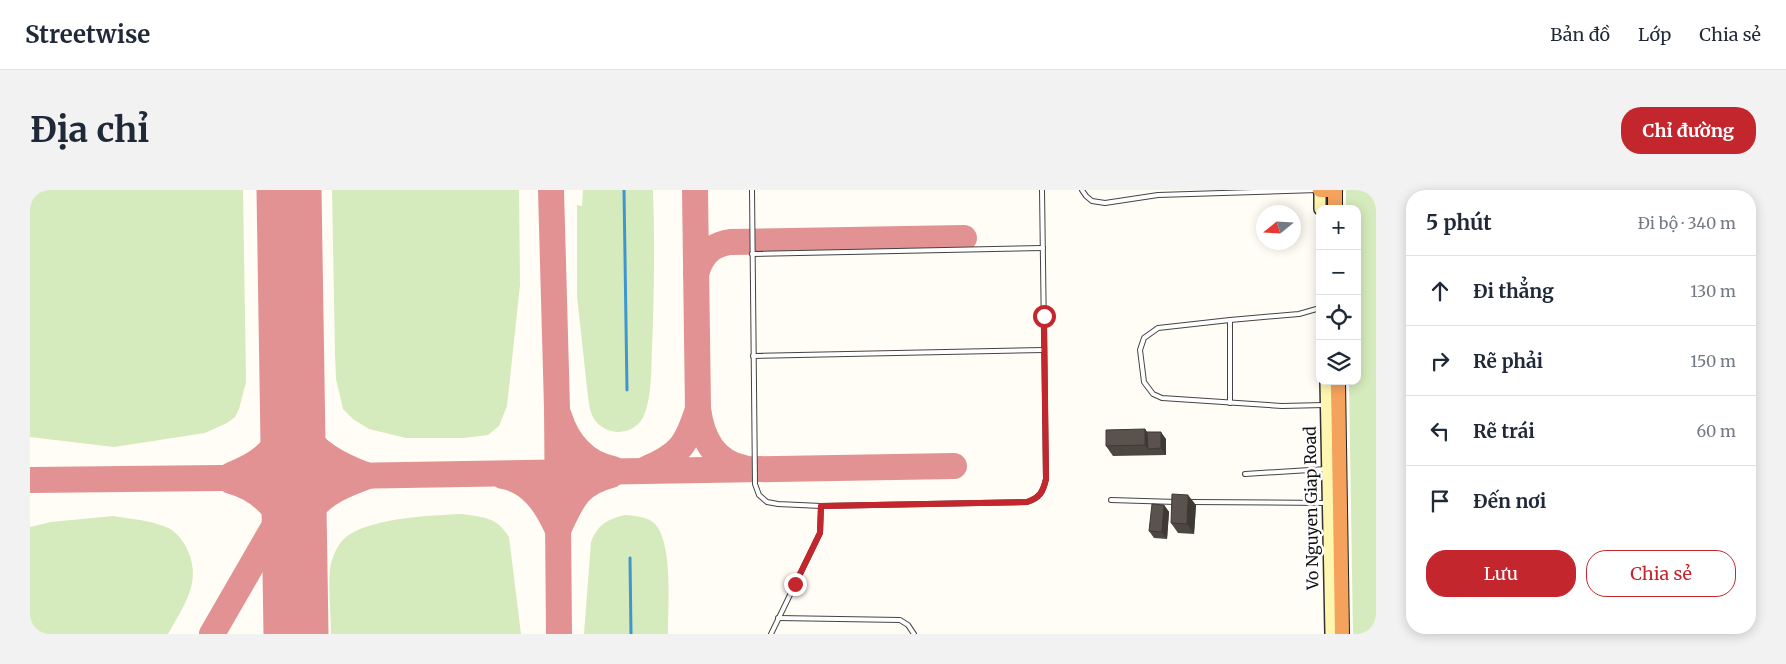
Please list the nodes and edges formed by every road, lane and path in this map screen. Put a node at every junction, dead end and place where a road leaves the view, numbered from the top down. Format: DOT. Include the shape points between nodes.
graph roads {
  1 [pos="752,190"];
  2 [pos="1042,190"];
  3 [pos="1082,190"];
  4 [pos="1320,190"];
  5 [pos="1334,190"];
  6 [pos="1158,193"];
  7 [pos="1320,205"];
  8 [pos="1335,205"];
  9 [pos="1043,248"];
  10 [pos="752,254"];
  11 [pos="1316,309"];
  12 [pos="1230,320"];
  13 [pos="1044,350"];
  14 [pos="754,356"];
  15 [pos="1326,385"];
  16 [pos="1338,385"];
  17 [pos="1230,403"];
  18 [pos="1327,406"];
  19 [pos="1326,469"];
  20 [pos="1245,474"];
  21 [pos="1111,500"];
  22 [pos="1178,502"];
  23 [pos="1188,502"];
  24 [pos="1328,503"];
  25 [pos="821,506"];
  26 [pos="778,618"];
  27 [pos="771,634"];
  28 [pos="914,634"];
  29 [pos="1331,634"];
  30 [pos="1342,634"];
  1 -- 10 [label="lane"];
  2 -- 9 [label="lane"];
  3 -- 6 [label="lane" via="1092,201 1105,203"];
  4 -- 5 [label="highway"];
  4 -- 6 [label="lane"];
  4 -- 7 [label="main road"];
  5 -- 8 [label="highway"];
  9 -- 10 [label="lane"];
  9 -- 13 [label="lane"];
  10 -- 14 [label="lane"];
  11 -- 12 [label="lane" via="1292,315"];
  12 -- 17 [label="lane"];
  12 -- 17 [label="lane" via="1158,328 1144,338 1140,350 1144,382 1153,394 1162,398"];
  13 -- 14 [label="lane"];
  13 -- 25 [label="lane" via="1046,479 1044,491 1036,499 1027,502"];
  14 -- 25 [label="lane" via="755,484 759,495 767,502 778,504"];
  15 -- 18 [label="main road, Vo Nguyen Giap Road"];
  16 -- 30 [label="highway, Vo Nguyen Giap Road"];
  17 -- 18 [label="lane"];
  18 -- 19 [label="main road, Vo Nguyen Giap Road"];
  19 -- 20 [label="lane"];
  19 -- 24 [label="main road, Vo Nguyen Giap Road"];
  21 -- 22 [label="lane"];
  23 -- 24 [label="lane"];
  24 -- 29 [label="main road, Vo Nguyen Giap Road"];
  25 -- 26 [label="lane" via="820,533"];
  26 -- 27 [label="lane"];
  26 -- 28 [label="lane" via="900,620 908,624"];
}
